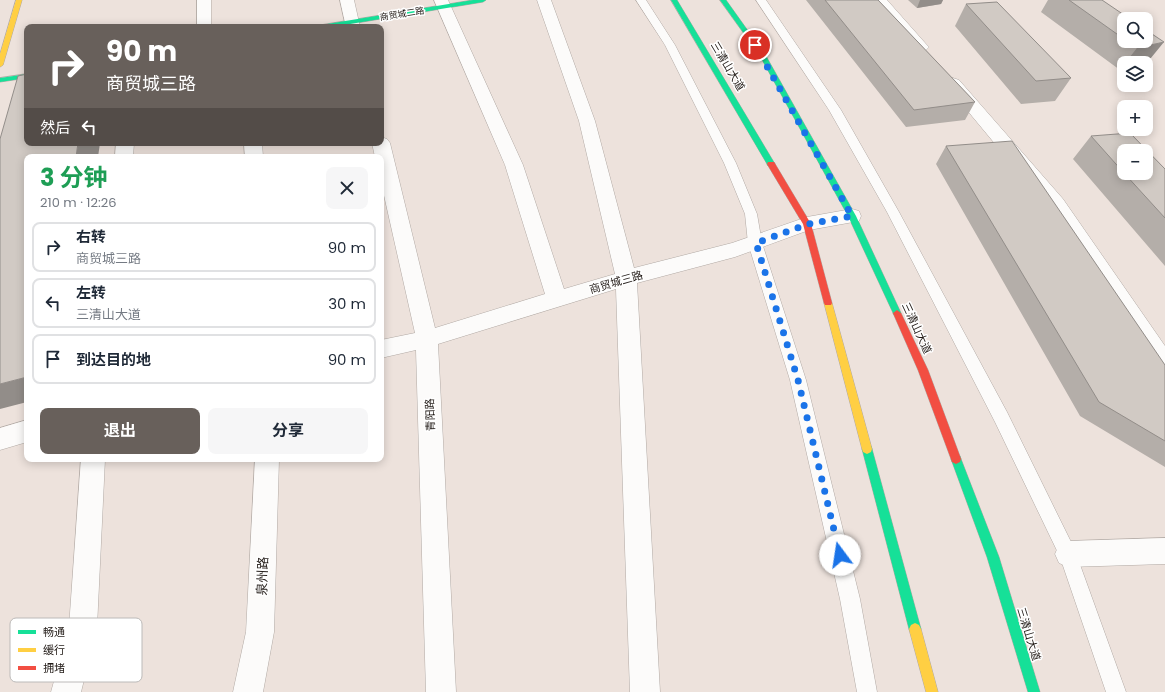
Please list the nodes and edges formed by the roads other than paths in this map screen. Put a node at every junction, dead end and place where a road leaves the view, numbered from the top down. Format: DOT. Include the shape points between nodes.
graph roads {
  1 [pos="19,0"];
  2 [pos="204,0"];
  3 [pos="347,0"];
  4 [pos="483,0"];
  5 [pos="544,0"];
  6 [pos="641,0"];
  7 [pos="674,0"];
  8 [pos="723,0"];
  9 [pos="761,0"];
  10 [pos="879,0"];
  11 [pos="442,3"];
  12 [pos="204,24"];
  13 [pos="353,24"];
  14 [pos="0,65"];
  15 [pos="24,76"];
  16 [pos="0,80"];
  17 [pos="384,156"];
  18 [pos="852,216"];
  19 [pos="808,224"];
  20 [pos="756,243"];
  21 [pos="626,278"];
  22 [pos="557,299"];
  23 [pos="427,339"];
  24 [pos="384,348"];
  25 [pos="1165,364"];
  26 [pos="24,432"];
  27 [pos="0,438"];
  28 [pos="93,462"];
  29 [pos="266,462"];
  30 [pos="1165,551"];
  31 [pos="1068,554"];
  32 [pos="84,618"];
  33 [pos="69,682"];
  34 [pos="66,692"];
  35 [pos="248,692"];
  36 [pos="441,692"];
  37 [pos="645,692"];
  38 [pos="868,692"];
  39 [pos="932,692"];
  40 [pos="1034,692"];
  41 [pos="1116,692"];
  1 -- 14 [label="main road"];
  2 -- 12 [label="street"];
  3 -- 13 [label="street"];
  4 -- 11 [label="main road, 商贸城二路"];
  5 -- 21 [label="street" via="587,121"];
  6 -- 20 [label="lane" via="670,45 730,163 751,214"];
  7 -- 19 [label="main road, 三清山大道"];
  8 -- 18 [label="main road, 三清山大道" via="763,56"];
  9 -- 31 [label="lane" via="835,110 893,212"];
  10 -- 25 [label="street" via="981,113 1056,204"];
  11 -- 13 [label="main road, 商贸城二路"];
  11 -- 22 [label="street" via="514,165"];
  15 -- 16 [label="main road"];
  17 -- 23 [label="street, 青阳路"];
  18 -- 19 [label="street, 商贸城三路"];
  18 -- 40 [label="main road, 三清山大道" via="923,370 993,557"];
  19 -- 20 [label="street, 商贸城三路"];
  19 -- 39 [label="main road, 三清山大道"];
  20 -- 21 [label="street, 商贸城三路"];
  20 -- 38 [label="lane" via="798,380 850,599"];
  21 -- 22 [label="street, 商贸城三路"];
  21 -- 37 [label="street"];
  22 -- 23 [label="street, 商贸城三路"];
  23 -- 24 [label="street, 商贸城三路"];
  23 -- 36 [label="street, 青阳路"];
  26 -- 27 [label="street"];
  28 -- 32 [label="street"];
  29 -- 35 [label="street, 泉州路" via="260,632"];
  30 -- 31 [label="street"];
  31 -- 41 [label="lane"];
  33 -- 34 [label="street"];
}
